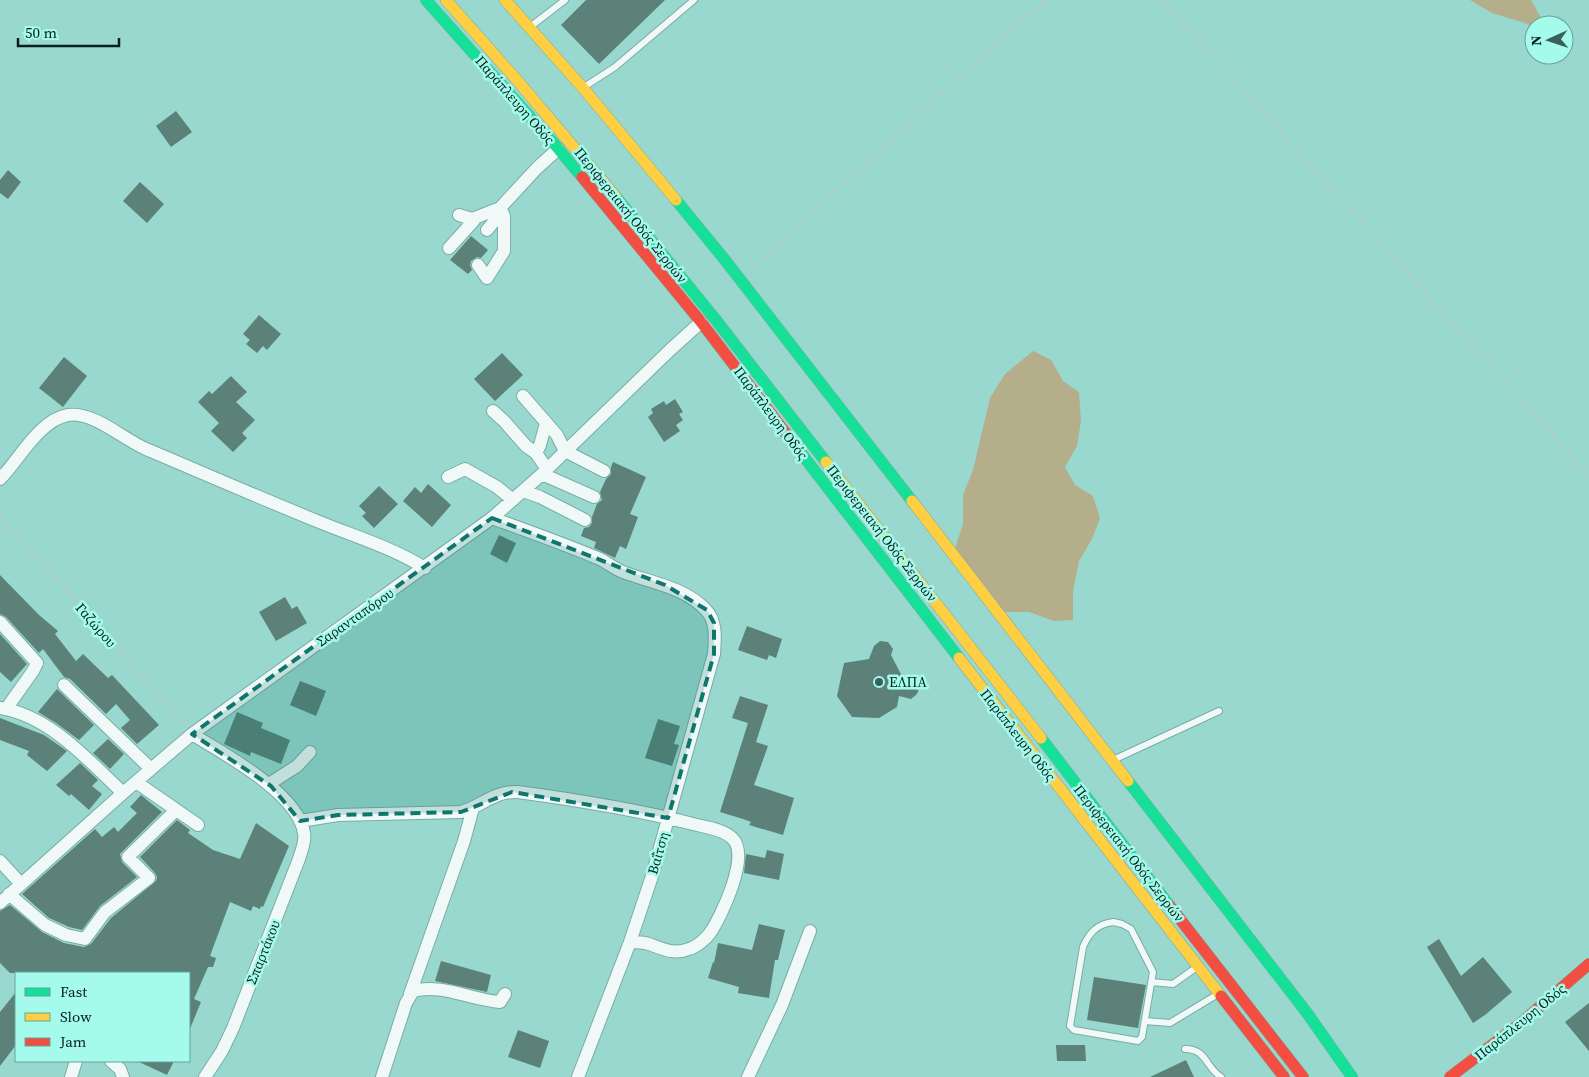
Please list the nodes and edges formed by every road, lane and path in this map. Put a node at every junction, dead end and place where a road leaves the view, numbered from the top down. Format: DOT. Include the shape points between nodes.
graph roads {
  1 [pos="426,0"];
  2 [pos="446,0"];
  3 [pos="505,0"];
  4 [pos="565,0"];
  5 [pos="694,0"];
  6 [pos="1045,0"];
  7 [pos="1162,0"];
  8 [pos="529,27"];
  9 [pos="583,88"];
  10 [pos="558,148"];
  11 [pos="501,210"];
  12 [pos="459,215"];
  13 [pos="478,217"];
  14 [pos="487,230"];
  15 [pos="449,248"];
  16 [pos="478,265"];
  17 [pos="740,279"];
  18 [pos="701,322"];
  19 [pos="523,396"];
  20 [pos="493,411"];
  21 [pos="546,423"];
  22 [pos="565,451"];
  23 [pos="536,453"];
  24 [pos="545,471"];
  25 [pos="604,471"];
  26 [pos="1589,476"];
  27 [pos="448,477"];
  28 [pos="0,479"];
  29 [pos="523,491"];
  30 [pos="594,498"];
  31 [pos="513,500"];
  32 [pos="0,516"];
  33 [pos="492,518"];
  34 [pos="585,520"];
  35 [pos="425,568"];
  36 [pos="0,622"];
  37 [pos="64,684"];
  38 [pos="3,708"];
  39 [pos="1219,711"];
  40 [pos="192,734"];
  41 [pos="310,752"];
  42 [pos="1112,761"];
  43 [pos="151,769"];
  44 [pos="136,782"];
  45 [pos="269,784"];
  46 [pos="123,793"];
  47 [pos="473,808"];
  48 [pos="176,810"];
  49 [pos="668,818"];
  50 [pos="300,820"];
  51 [pos="198,825"];
  52 [pos="0,861"];
  53 [pos="21,884"];
  54 [pos="5,898"];
  55 [pos="810,931"];
  56 [pos="630,942"];
  57 [pos="1589,964"];
  58 [pos="1198,967"];
  59 [pos="1151,982"];
  60 [pos="410,994"];
  61 [pos="505,994"];
  62 [pos="1219,994"];
  63 [pos="1145,1021"];
  64 [pos="1185,1049"];
  65 [pos="76,1062"];
  66 [pos="111,1062"];
  67 [pos="1280,1075"];
  68 [pos="70,1077"];
  69 [pos="123,1077"];
  70 [pos="205,1077"];
  71 [pos="382,1077"];
  72 [pos="578,1077"];
  73 [pos="748,1077"];
  74 [pos="1221,1077"];
  75 [pos="1303,1077"];
  76 [pos="1352,1077"];
  77 [pos="1450,1077"];
  1 -- 10 [label="street, Παράπλευρη Οδός"];
  2 -- 75 [label="street, Περιφερειακή Οδός Σερρών" via="531,96 716,320"];
  3 -- 8 [label="street"];
  4 -- 8 [label="lane"];
  5 -- 9 [label="lane" via="615,67"];
  6 -- 17 [label="path"];
  7 -- 26 [label="path"];
  8 -- 9 [label="street"];
  9 -- 17 [label="street"];
  10 -- 11 [label="street"];
  10 -- 18 [label="street, Παράπλευρη Οδός"];
  11 -- 13 [label="street"];
  11 -- 14 [label="street"];
  11 -- 16 [label="street" via="504,216 504,251 487,278"];
  12 -- 13 [label="street" via="472,219"];
  13 -- 15 [label="street"];
  17 -- 42 [label="street"];
  18 -- 22 [label="street, Σαρανταπόρου"];
  18 -- 58 [label="street, Παράπλευρη Οδός"];
  19 -- 21 [label="street"];
  20 -- 23 [label="street"];
  21 -- 22 [label="street" via="558,435"];
  21 -- 23 [label="street"];
  22 -- 24 [label="street, Σαρανταπόρου"];
  22 -- 25 [label="street"];
  23 -- 24 [label="street"];
  24 -- 29 [label="street, Σαρανταπόρου"];
  24 -- 30 [label="street"];
  27 -- 31 [label="street" via="465,469"];
  28 -- 35 [label="street" via="51,422 69,415 86,416 134,443 392,550"];
  29 -- 31 [label="street, Σαρανταπόρου"];
  29 -- 34 [label="street"];
  31 -- 33 [label="street, Σαρανταπόρου"];
  32 -- 40 [label="path, Γαζώρου"];
  33 -- 35 [label="street, Σαρανταπόρου"];
  33 -- 49 [label="street, Βαΐτση" via="601,560 626,573 665,585 707,610 714,623 714,654"];
  35 -- 40 [label="street, Σαρανταπόρου"];
  36 -- 38 [label="street" via="37,663"];
  37 -- 43 [label="street"];
  38 -- 46 [label="street" via="25,715 54,732"];
  39 -- 42 [label="lane"];
  40 -- 43 [label="street, Σαρανταπόρου"];
  40 -- 45 [label="street"];
  41 -- 45 [label="street" via="297,766"];
  42 -- 76 [label="street" via="1314,1022"];
  43 -- 44 [label="street, Σαρανταπόρου"];
  44 -- 46 [label="street, Σαρανταπόρου"];
  44 -- 48 [label="street"];
  45 -- 50 [label="street"];
  46 -- 53 [label="street, Σαρανταπόρου"];
  47 -- 49 [label="street" via="497,794 518,792"];
  47 -- 50 [label="street" via="452,813 338,815"];
  47 -- 60 [label="street"];
  48 -- 51 [label="street"];
  48 -- 54 [label="street" via="128,857 149,878 104,912 86,939 45,925"];
  49 -- 56 [label="street, Βαΐτση"];
  49 -- 56 [label="street" via="715,830 732,838 737,851 733,885 709,935 691,949 667,951 649,944"];
  50 -- 70 [label="street, Σπαρτάκου" via="304,838 293,876 228,1040"];
  52 -- 53 [label="street"];
  53 -- 54 [label="street, Σαρανταπόρου"];
  55 -- 73 [label="street" via="782,1005"];
  56 -- 72 [label="street, Βαΐτση"];
  57 -- 77 [label="street, Παράπλευρη Οδός" via="1506,1036"];
  58 -- 59 [label="lane" via="1173,984"];
  58 -- 62 [label="street, Παράπλευρη Οδός"];
  59 -- 63 [label="lane"];
  59 -- 63 [label="lane" via="1152,970 1131,929 1113,922 1097,926 1091,932 1083,947 1070,1026 1074,1030 1135,1042 1142,1037"];
  60 -- 61 [label="street" via="422,988 444,989 483,1001 500,1002"];
  60 -- 71 [label="street"];
  62 -- 63 [label="lane" via="1170,1023"];
  62 -- 67 [label="street, Παράπλευρη Οδός"];
  64 -- 74 [label="lane" via="1200,1052"];
  65 -- 68 [label="street"];
  66 -- 69 [label="street" via="120,1069"];
}
